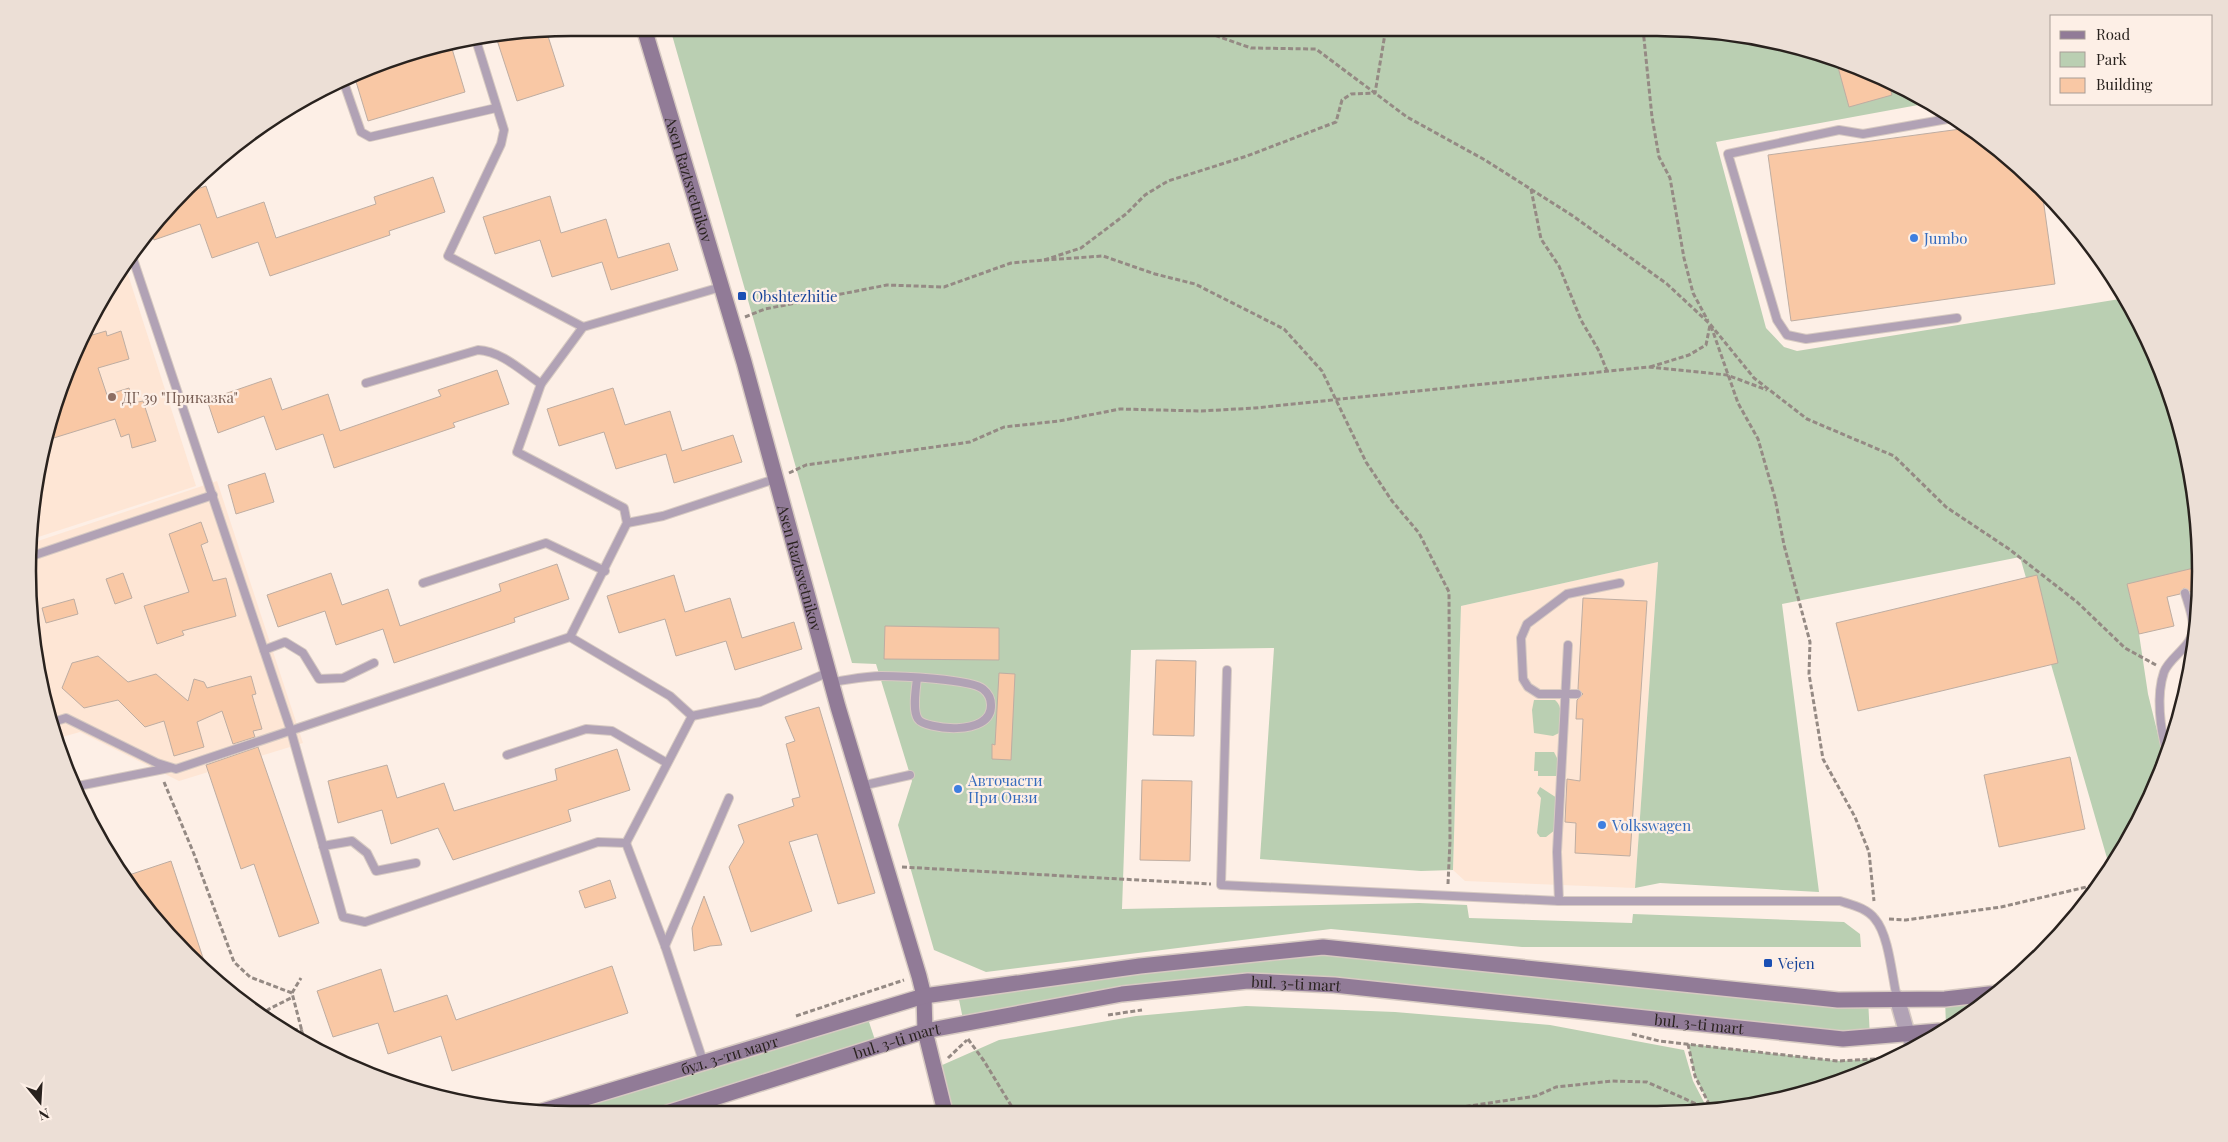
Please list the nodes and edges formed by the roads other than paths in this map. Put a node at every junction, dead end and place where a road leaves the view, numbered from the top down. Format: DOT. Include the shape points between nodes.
graph roads {
  1 [pos="646,36"];
  2 [pos="477,45"];
  3 [pos="345,86"];
  4 [pos="496,108"];
  5 [pos="1943,120"];
  6 [pos="134,263"];
  7 [pos="721,287"];
  8 [pos="1957,318"];
  9 [pos="583,327"];
  10 [pos="366,383"];
  11 [pos="541,384"];
  12 [pos="775,480"];
  13 [pos="213,496"];
  14 [pos="627,522"];
  15 [pos="36,555"];
  16 [pos="605,571"];
  17 [pos="423,583"];
  18 [pos="1620,583"];
  19 [pos="2185,593"];
  20 [pos="2190,613"];
  21 [pos="570,637"];
  22 [pos="1568,645"];
  23 [pos="2186,645"];
  24 [pos="264,650"];
  25 [pos="374,663"];
  26 [pos="1227,670"];
  27 [pos="830,677"];
  28 [pos="917,678"];
  29 [pos="1566,694"];
  30 [pos="1578,694"];
  31 [pos="692,716"];
  32 [pos="58,720"];
  33 [pos="291,731"];
  34 [pos="2163,742"];
  35 [pos="507,755"];
  36 [pos="667,763"];
  37 [pos="173,768"];
  38 [pos="910,775"];
  39 [pos="81,785"];
  40 [pos="861,786"];
  41 [pos="729,798"];
  42 [pos="626,843"];
  43 [pos="323,846"];
  44 [pos="416,863"];
  45 [pos="1559,901"];
  46 [pos="665,946"];
  47 [pos="1983,995"];
  48 [pos="924,996"];
  49 [pos="1897,998"];
  50 [pos="925,1032"];
  51 [pos="1911,1039"];
  52 [pos="703,1061"];
  53 [pos="560,1106"];
  54 [pos="689,1106"];
  55 [pos="944,1106"];
  1 -- 7 [label="street, Asen Raztsvetnikov"];
  2 -- 4 [label="lane"];
  3 -- 4 [label="lane" via="361,132 370,137"];
  4 -- 9 [label="lane" via="504,130 501,144 448,256"];
  5 -- 8 [label="lane" via="1863,134 1839,130 1728,154 1777,320 1787,335 1806,339"];
  6 -- 13 [label="lane"];
  7 -- 9 [label="lane"];
  7 -- 12 [label="street, Asen Raztsvetnikov"];
  9 -- 11 [label="lane"];
  10 -- 11 [label="lane" via="478,350 489,350"];
  11 -- 14 [label="lane" via="517,452 624,508"];
  12 -- 14 [label="lane" via="664,516"];
  12 -- 27 [label="street, Asen Raztsvetnikov"];
  13 -- 15 [label="lane"];
  13 -- 24 [label="lane"];
  14 -- 16 [label="lane"];
  16 -- 17 [label="lane" via="546,543"];
  16 -- 21 [label="lane"];
  18 -- 29 [label="lane" via="1567,594 1527,624 1520,638 1523,679 1528,687 1539,694"];
  19 -- 20 [label="lane"];
  21 -- 31 [label="lane" via="670,696"];
  21 -- 33 [label="lane"];
  22 -- 29 [label="lane"];
  23 -- 34 [label="lane" via="2165,670 2161,687"];
  24 -- 25 [label="lane" via="285,642 303,653 319,679 343,678"];
  24 -- 33 [label="lane"];
  26 -- 45 [label="lane" via="1221,885"];
  27 -- 28 [label="lane"];
  27 -- 31 [label="lane" via="760,702"];
  27 -- 40 [label="street, Asen Raztsvetnikov"];
  28 -- 28 [label="lane" via="916,715 924,724 974,728 988,717 991,705 987,692 982,688 970,683"];
  29 -- 30 [label="lane"];
  29 -- 45 [label="lane" via="1557,852"];
  31 -- 36 [label="lane"];
  32 -- 37 [label="lane" via="66,718 156,763"];
  33 -- 37 [label="lane"];
  33 -- 43 [label="lane"];
  35 -- 36 [label="lane" via="586,729 612,731"];
  36 -- 42 [label="lane"];
  37 -- 39 [label="lane"];
  38 -- 40 [label="lane"];
  40 -- 48 [label="street, Asen Raztsvetnikov"];
  41 -- 46 [label="lane"];
  42 -- 43 [label="lane" via="598,842 365,922 343,917"];
  42 -- 46 [label="lane"];
  43 -- 44 [label="lane" via="352,841 367,853 376,871"];
  45 -- 49 [label="lane" via="1840,901 1861,908 1875,919 1884,940"];
  46 -- 52 [label="lane"];
  47 -- 49 [label="street, bul. 3-ti mart" via="1945,1000"];
  48 -- 49 [label="street, bul. 3-ti mart" via="1140,966 1323,948 1838,1000"];
  48 -- 50 [label="street, Asen Raztsvetnikov"];
  48 -- 52 [label="street, бул. 3-ти март"];
  49 -- 51 [label="street"];
  50 -- 51 [label="street, bul. 3-ti mart" via="1122,994 1248,981 1334,985 1843,1039"];
  50 -- 54 [label="street, bul. 3-ti mart"];
  50 -- 55 [label="street, Asen Raztsvetnikov"];
  52 -- 53 [label="street, бул. 3-ти март"];
}
